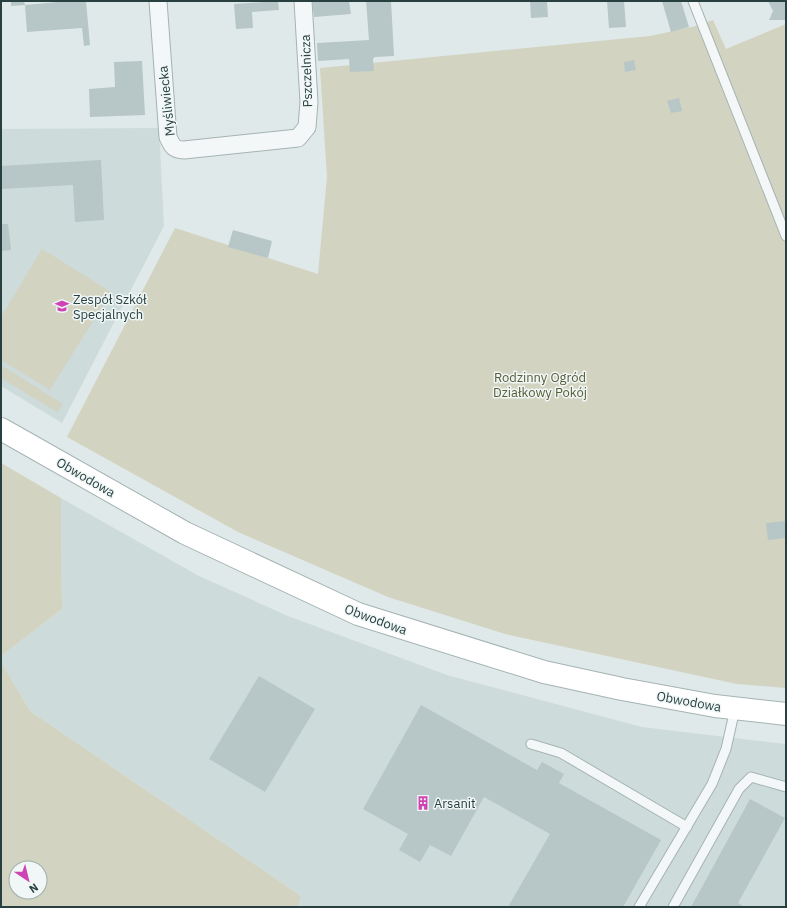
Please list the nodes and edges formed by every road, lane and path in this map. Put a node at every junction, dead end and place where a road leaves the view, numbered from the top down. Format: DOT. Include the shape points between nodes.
graph roads {
  1 [pos="158,1"];
  2 [pos="303,1"];
  3 [pos="693,1"];
  4 [pos="298,138"];
  5 [pos="786,236"];
  6 [pos="1,429"];
  7 [pos="735,708"];
  8 [pos="786,714"];
  9 [pos="531,744"];
  10 [pos="786,787"];
  11 [pos="687,827"];
  12 [pos="640,907"];
  13 [pos="673,907"];
  1 -- 4 [label="street, Myśliwiecka" via="168,137 172,146 177,150 184,150"];
  2 -- 4 [label="street, Pszczelnicza" via="310,102 307,127"];
  3 -- 5 [label="lane"];
  6 -- 7 [label="street, Obwodowa" via="185,533 358,614 544,672 622,689"];
  7 -- 8 [label="street, Obwodowa"];
  7 -- 11 [label="lane" via="726,749 712,784"];
  9 -- 11 [label="lane" via="561,753"];
  10 -- 13 [label="lane" via="751,777 739,788"];
  11 -- 12 [label="lane"];
}
